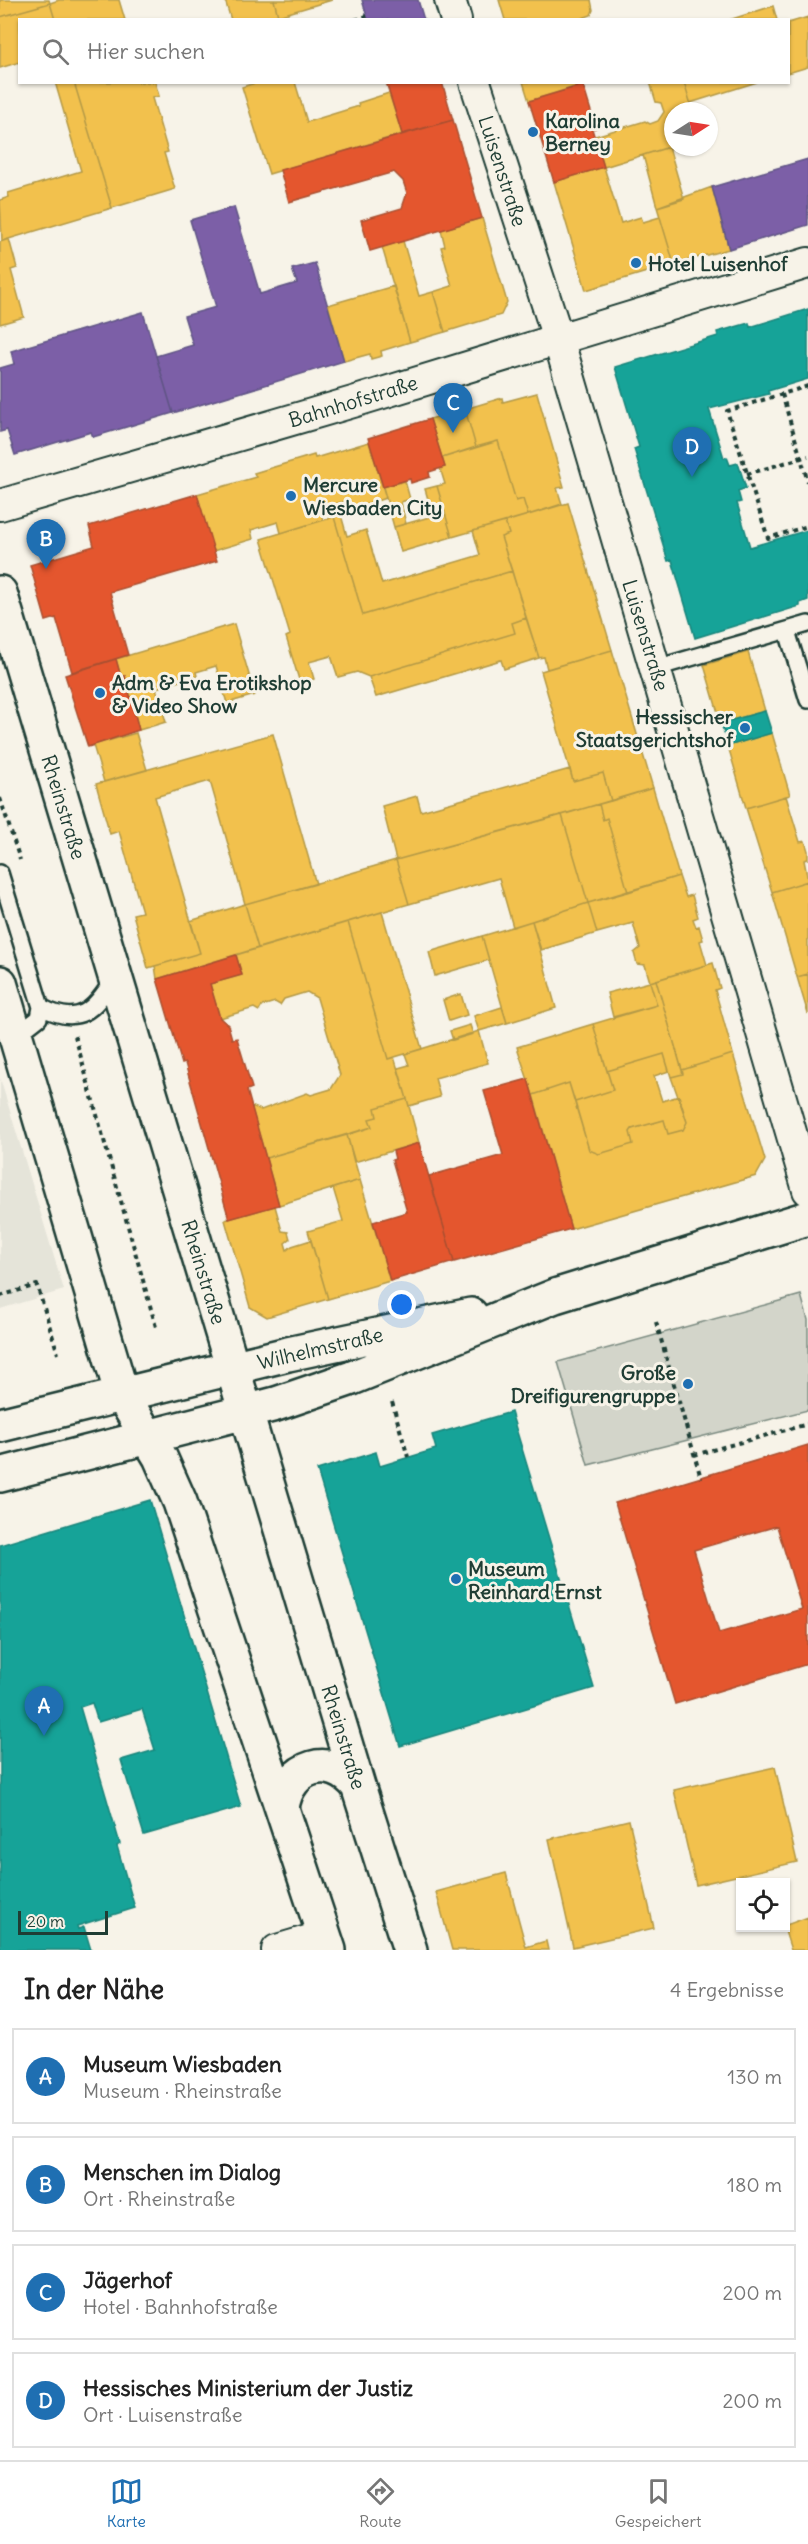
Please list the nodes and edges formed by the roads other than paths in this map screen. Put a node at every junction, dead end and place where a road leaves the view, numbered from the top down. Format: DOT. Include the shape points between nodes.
graph roads {
  1 [pos="450,0"];
  2 [pos="455,18"];
  3 [pos="476,84"];
  4 [pos="808,263"];
  5 [pos="558,338"];
  6 [pos="0,505"];
  7 [pos="0,593"];
  8 [pos="808,624"];
  9 [pos="787,631"];
  10 [pos="656,668"];
  11 [pos="808,700"];
  12 [pos="0,873"];
  13 [pos="115,977"];
  14 [pos="0,983"];
  15 [pos="41,1007"];
  16 [pos="16,1036"];
  17 [pos="808,1190"];
  18 [pos="808,1218"];
  19 [pos="555,1296"];
  20 [pos="232,1368"];
  21 [pos="122,1395"];
  22 [pos="246,1412"];
  23 [pos="0,1425"];
  24 [pos="146,1436"];
  25 [pos="0,1475"];
  26 [pos="358,1786"];
  27 [pos="282,1808"];
  28 [pos="326,1943"];
  29 [pos="277,1950"];
  30 [pos="410,1950"];
  1 -- 2 [label="street"];
  3 -- 5 [label="street, Luisenstraße"];
  4 -- 5 [label="street, Bahnhofstraße"];
  5 -- 6 [label="street, Bahnhofstraße"];
  5 -- 10 [label="street, Luisenstraße"];
  7 -- 13 [label="main road, Rheinstraße"];
  8 -- 9 [label="lane"];
  9 -- 10 [label="lane"];
  9 -- 11 [label="lane"];
  10 -- 17 [label="street, Luisenstraße"];
  12 -- 15 [label="lane"];
  13 -- 15 [label="lane" via="92,1009 69,1017 57,1016"];
  13 -- 20 [label="main road, Rheinstraße"];
  14 -- 16 [label="main road"];
  15 -- 16 [label="lane" via="39,1018"];
  16 -- 21 [label="main road"];
  18 -- 19 [label="main road, Wilhelmstraße"];
  19 -- 20 [label="main road, Wilhelmstraße"];
  19 -- 22 [label="main road, Wilhelmstraße" via="352,1378"];
  20 -- 21 [label="main road, Wilhelmstraße"];
  20 -- 22 [label="main road, Rheinstraße"];
  21 -- 23 [label="main road, Wilhelmstraße"];
  21 -- 24 [label="main road"];
  22 -- 24 [label="main road, Wilhelmstraße"];
  22 -- 26 [label="main road, Rheinstraße"];
  24 -- 25 [label="main road, Wilhelmstraße"];
  24 -- 27 [label="main road" via="180,1502"];
  26 -- 27 [label="main road" via="333,1767 312,1768 294,1779 283,1797"];
  26 -- 30 [label="main road, Rheinstraße"];
  27 -- 28 [label="main road"];
  28 -- 29 [label="street"];
}
